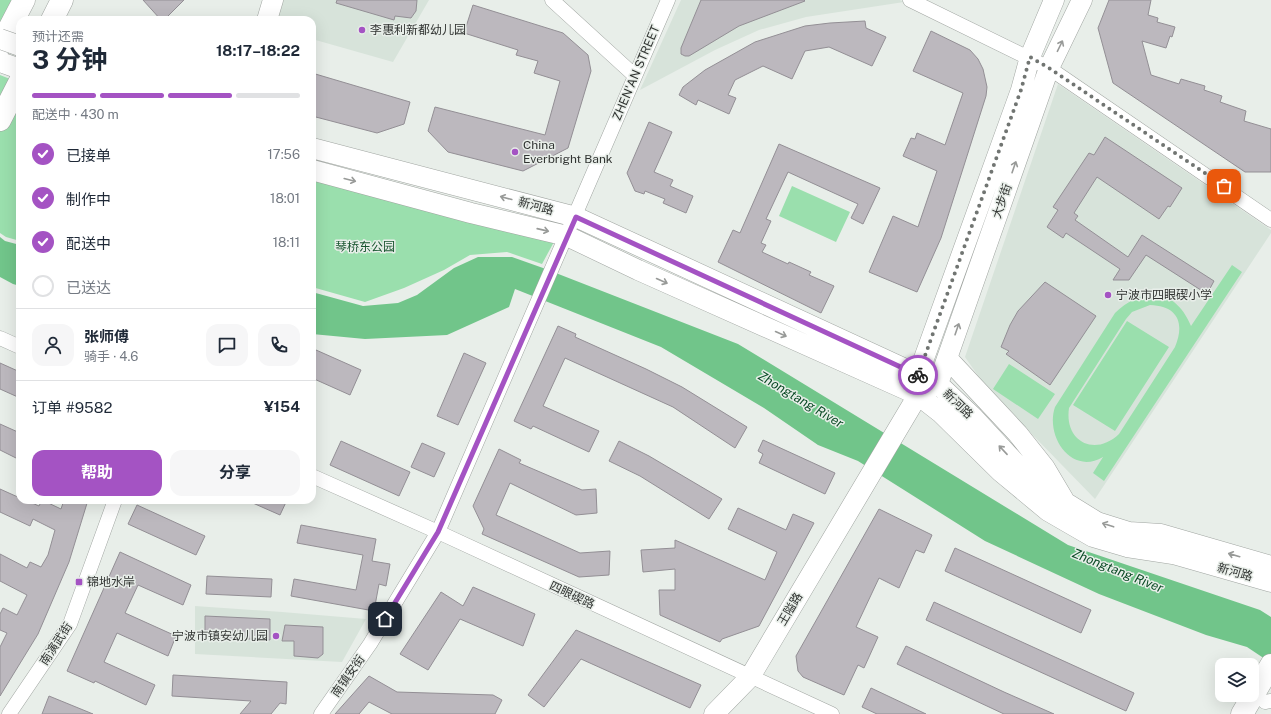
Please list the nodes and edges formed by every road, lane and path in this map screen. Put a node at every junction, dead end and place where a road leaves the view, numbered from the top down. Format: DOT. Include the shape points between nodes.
graph roads {
  1 [pos="24,0"];
  2 [pos="62,0"];
  3 [pos="273,0"];
  4 [pos="552,0"];
  5 [pos="668,0"];
  6 [pos="910,0"];
  7 [pos="1054,0"];
  8 [pos="1082,0"];
  9 [pos="54,16"];
  10 [pos="268,16"];
  11 [pos="0,39"];
  12 [pos="16,45"];
  13 [pos="0,46"];
  14 [pos="1030,57"];
  15 [pos="0,62"];
  16 [pos="16,68"];
  17 [pos="1049,68"];
  18 [pos="634,75"];
  19 [pos="16,89"];
  20 [pos="0,120"];
  21 [pos="316,149"];
  22 [pos="316,171"];
  23 [pos="576,217"];
  24 [pos="1271,219"];
  25 [pos="567,236"];
  26 [pos="0,338"];
  27 [pos="522,338"];
  28 [pos="16,345"];
  29 [pos="947,358"];
  30 [pos="918,375"];
  31 [pos="938,384"];
  32 [pos="918,395"];
  33 [pos="316,478"];
  34 [pos="1064,501"];
  35 [pos="114,504"];
  36 [pos="438,532"];
  37 [pos="1271,566"];
  38 [pos="1271,582"];
  39 [pos="1269,668"];
  40 [pos="750,677"];
  41 [pos="824,712"];
  42 [pos="9,714"];
  43 [pos="321,714"];
  44 [pos="714,714"];
  45 [pos="1242,714"];
  1 -- 13 [label="main road"];
  2 -- 9 [label="main road"];
  3 -- 10 [label="main road"];
  4 -- 18 [label="street"];
  5 -- 18 [label="street, ZHEN'AN STREET"];
  6 -- 14 [label="street"];
  7 -- 14 [label="main road, 大步街"];
  17 -- 8 [label="main road, 大步街, one-way"];
  11 -- 12 [label="main road, bridge"];
  14 -- 17 [label="street"];
  14 -- 30 [label="main road, 大步街" via="1021,90"];
  15 -- 16 [label="main road"];
  17 -- 24 [label="street"];
  29 -- 17 [label="main road, 大步街, one-way"];
  18 -- 23 [label="street, ZHEN'AN STREET"];
  19 -- 20 [label="main road"];
  23 -- 21 [label="main road, 新河路, one-way"];
  22 -- 25 [label="main road, 新河路, one-way"];
  23 -- 25 [label="street, ZHEN'AN STREET"];
  23 -- 30 [label="main road, 新河路"];
  25 -- 27 [label="street, ZHEN'AN STREET"];
  25 -- 32 [label="main road, 新河路, one-way"];
  26 -- 28 [label="street"];
  27 -- 36 [label="street, 南镇安街"];
  29 -- 31 [label="main road, 大步街"];
  29 -- 34 [label="main road" via="1018,434 1045,468"];
  30 -- 31 [label="main road, 新河路"];
  30 -- 32 [label="main road, 大步街"];
  31 -- 32 [label="main road"];
  34 -- 31 [label="main road, 新河路, one-way" via="1042,488 1021,469"];
  32 -- 38 [label="main road, 新河路" via="941,413 1001,472 1048,511 1093,537 1173,554"];
  32 -- 40 [label="main road, 王隘路"];
  33 -- 36 [label="street, 四眼碶路"];
  37 -- 34 [label="main road, 新河路, one-way" via="1161,534 1129,532 1097,522"];
  35 -- 42 [label="street, 南演武街" via="70,624"];
  36 -- 40 [label="street, 四眼碶路"];
  36 -- 43 [label="street, 南镇安街" via="370,644"];
  39 -- 45 [label="main road"];
  40 -- 41 [label="street, 四眼碶路"];
  40 -- 44 [label="main road, 王隘路"];
}
